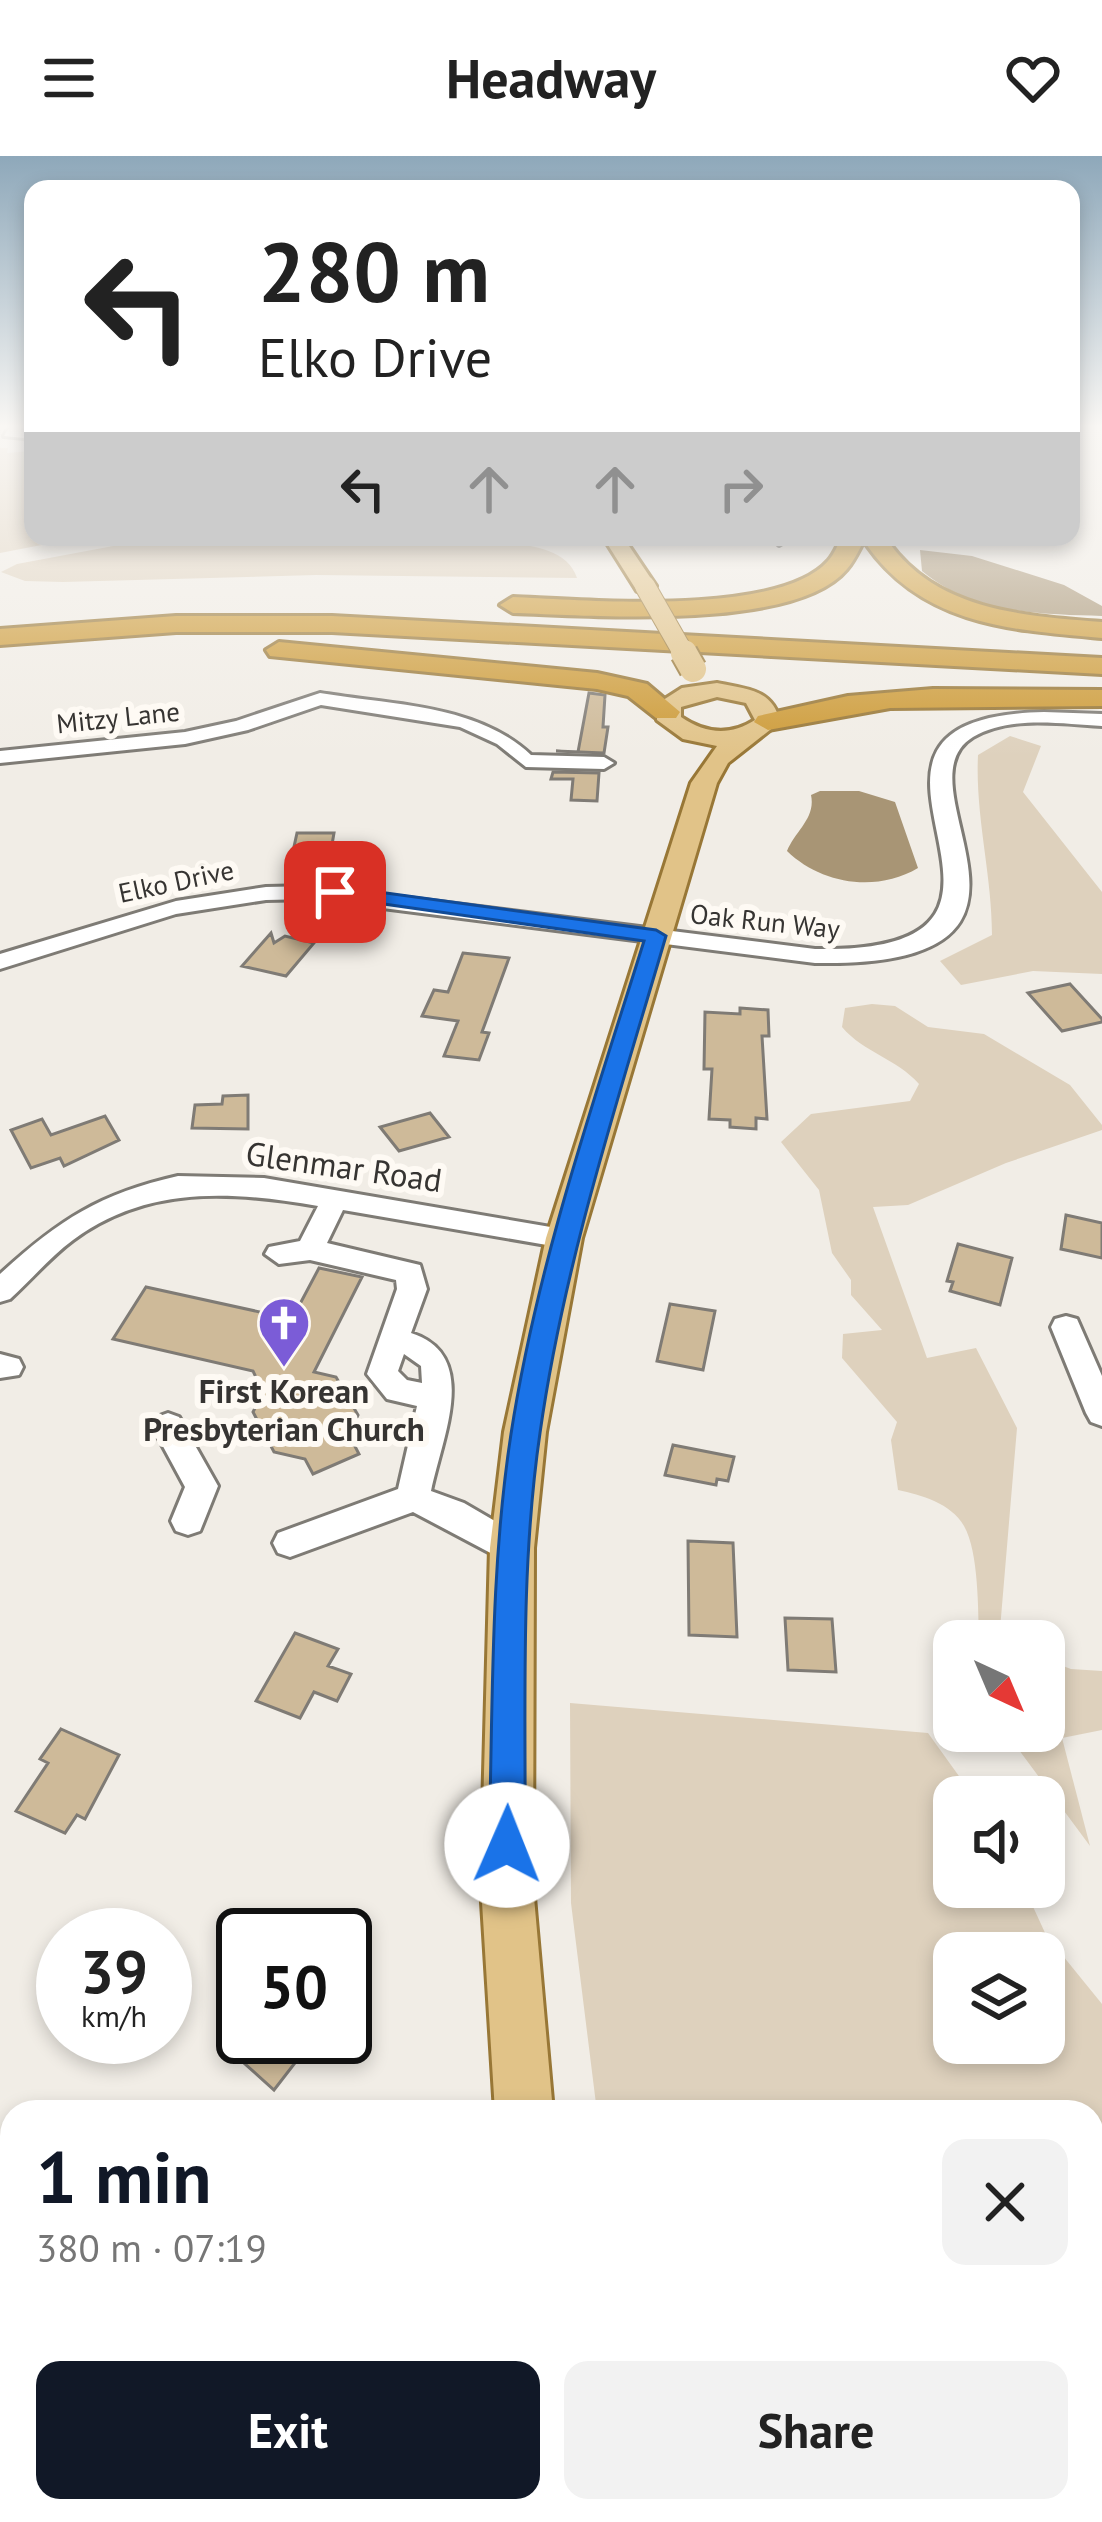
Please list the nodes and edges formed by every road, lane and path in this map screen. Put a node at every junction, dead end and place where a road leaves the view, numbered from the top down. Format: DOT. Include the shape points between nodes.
graph roads {
  1 [pos="619,546"];
  2 [pos="852,546"];
  3 [pos="879,546"];
  4 [pos="794,620"];
  5 [pos="936,627"];
  6 [pos="1102,633"];
  7 [pos="0,637"];
  8 [pos="0,650"];
  9 [pos="1102,666"];
  10 [pos="700,680"];
  11 [pos="1102,698"];
  12 [pos="666,712"];
  13 [pos="1102,720"];
  14 [pos="755,729"];
  15 [pos="686,732"];
  16 [pos="0,758"];
  17 [pos="604,764"];
  18 [pos="704,782"];
  19 [pos="656,936"];
  20 [pos="0,962"];
  21 [pos="335,1199"];
  22 [pos="564,1238"];
  23 [pos="0,1292"];
  24 [pos="1066,1327"];
  25 [pos="1102,1413"];
  26 [pos="168,1426"];
  27 [pos="413,1498"];
  28 [pos="188,1521"];
  29 [pos="290,1543"];
  30 [pos="512,1548"];
  31 [pos="523,2100"];
  1 -- 10 [label="main road, bridge"];
  2 -- 4 [label="highway" via="826,577 748,602 498,604"];
  3 -- 6 [label="highway" via="891,566 938,596 1020,621"];
  5 -- 6 [label="highway"];
  7 -- 9 [label="highway" via="176,624 332,624"];
  8 -- 12 [label="highway" via="126,645 325,654 597,681 638,691"];
  10 -- 12 [label="main road"];
  10 -- 14 [label="main road" via="765,707"];
  11 -- 14 [label="highway" via="860,704 797,712"];
  12 -- 15 [label="main road"];
  13 -- 19 [label="street, Oak Run Way" via="1005,721 952,744 938,772 962,898 958,912 918,942 853,957"];
  14 -- 15 [label="main road" via="712,739"];
  14 -- 18 [label="main road"];
  15 -- 18 [label="main road" via="701,754"];
  16 -- 17 [label="street, Mitzy Lane" via="185,738 302,702 340,699 465,722 526,761"];
  18 -- 19 [label="main road"];
  19 -- 20 [label="street, Elko Drive" via="293,892 164,911"];
  19 -- 22 [label="main road"];
  21 -- 22 [label="street, Glenmar Road"];
  21 -- 23 [label="street, Glenmar Road" via="220,1185 137,1196 64,1232"];
  21 -- 27 [label="street" via="294,1252 410,1272 412,1289 392,1339 420,1346 436,1361"];
  22 -- 30 [label="main road"];
  24 -- 25 [label="street"];
  26 -- 28 [label="street" via="202,1486"];
  27 -- 29 [label="street"];
  27 -- 30 [label="street"];
  30 -- 31 [label="main road" via="507,1886"];
}
